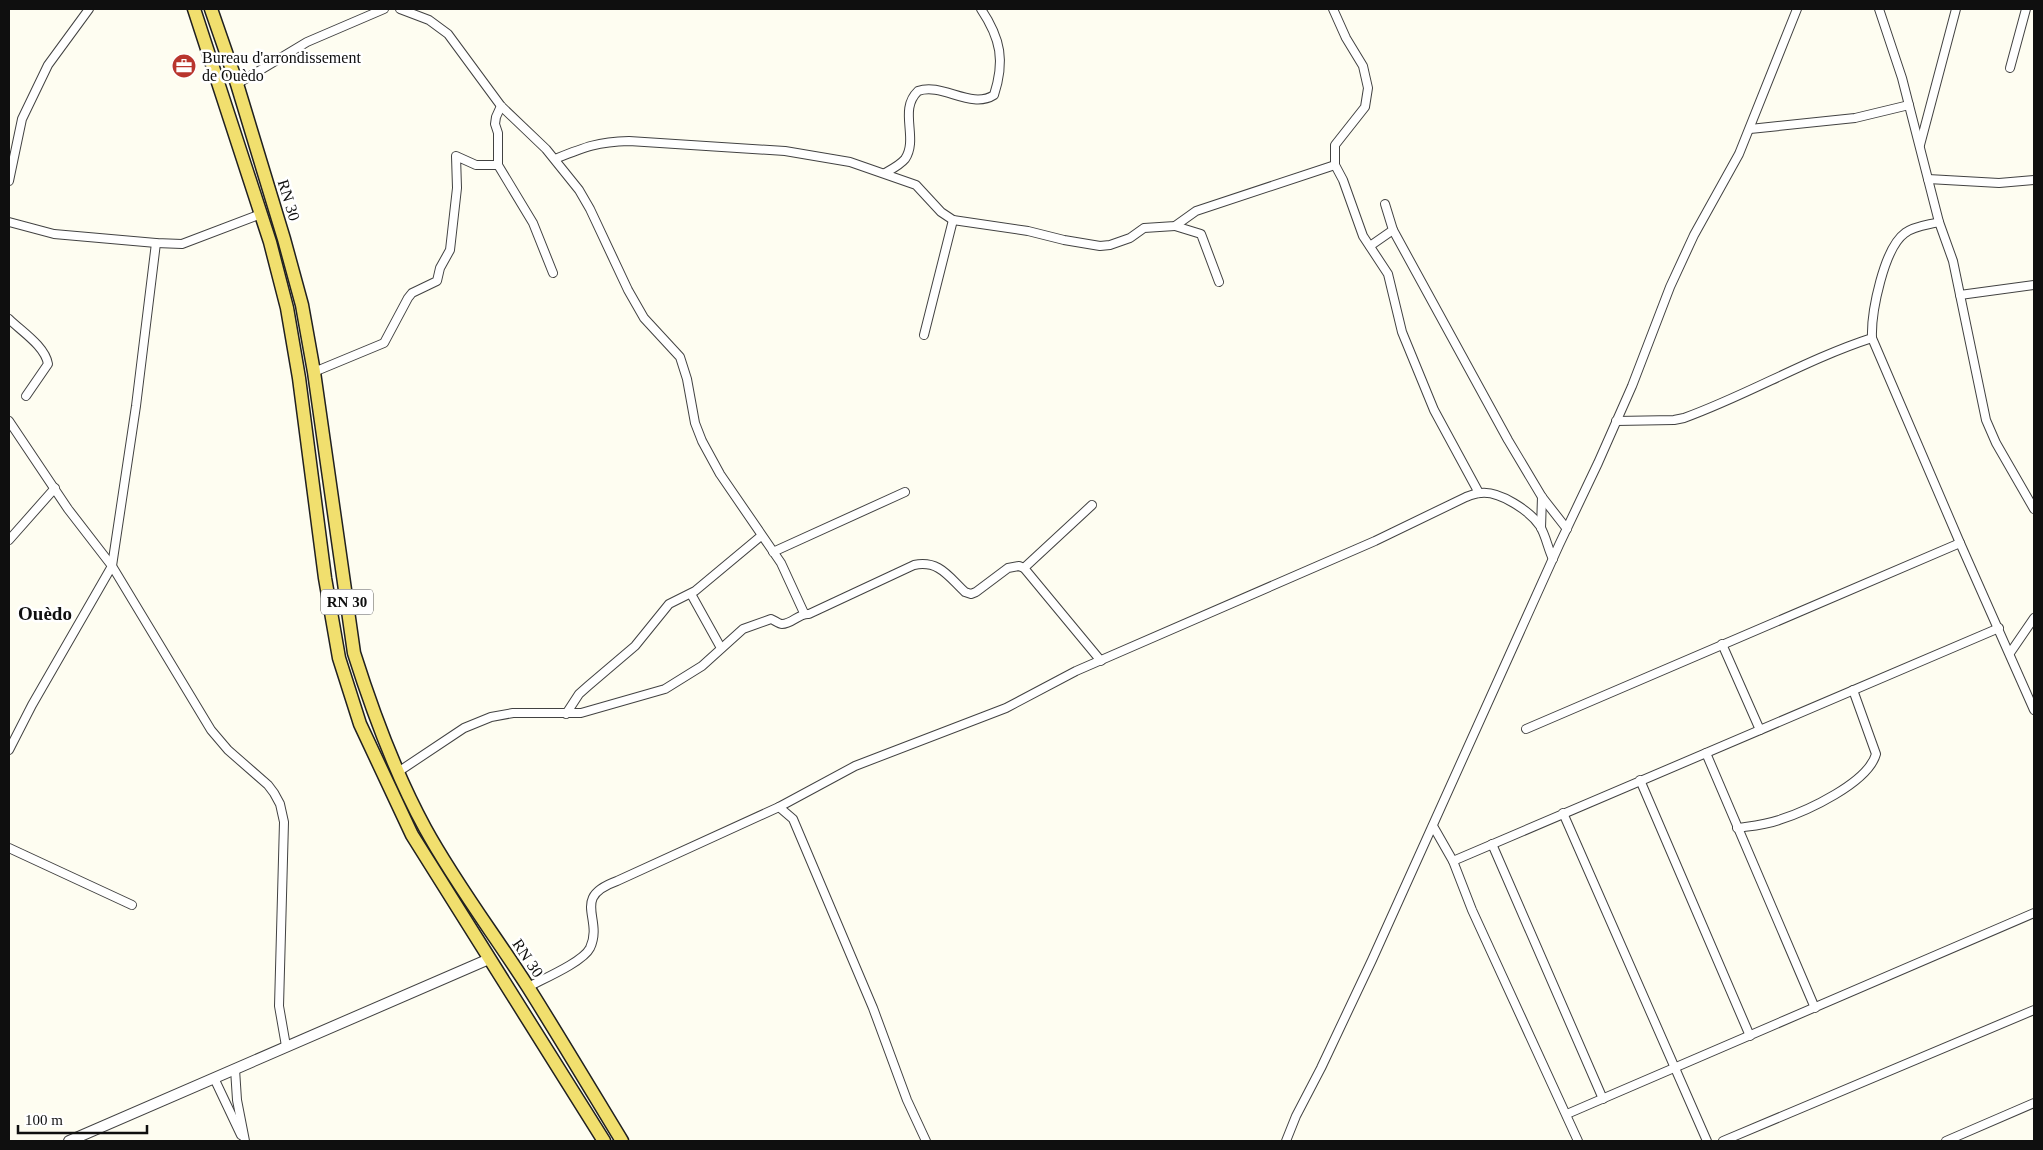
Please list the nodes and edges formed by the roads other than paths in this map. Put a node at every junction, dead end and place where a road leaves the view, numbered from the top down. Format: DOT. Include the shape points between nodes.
graph roads {
  1 [pos="89,9"];
  2 [pos="194,9"];
  3 [pos="211,9"];
  4 [pos="384,9"];
  5 [pos="400,9"];
  6 [pos="981,9"];
  7 [pos="1333,9"];
  8 [pos="1797,9"];
  9 [pos="1879,9"];
  10 [pos="1956,9"];
  11 [pos="2026,9"];
  12 [pos="2010,68"];
  13 [pos="237,84"];
  14 [pos="1909,105"];
  15 [pos="501,106"];
  16 [pos="1750,129"];
  17 [pos="1920,145"];
  18 [pos="555,159"];
  19 [pos="498,165"];
  20 [pos="1335,165"];
  21 [pos="886,173"];
  22 [pos="1928,179"];
  23 [pos="9,180"];
  24 [pos="2034,180"];
  25 [pos="1384,204"];
  26 [pos="261,214"];
  27 [pos="953,220"];
  28 [pos="9,222"];
  29 [pos="1939,222"];
  30 [pos="1175,226"];
  31 [pos="1393,230"];
  32 [pos="156,244"];
  33 [pos="1370,246"];
  34 [pos="554,273"];
  35 [pos="1219,282"];
  36 [pos="2034,285"];
  37 [pos="1960,295"];
  38 [pos="9,319"];
  39 [pos="924,335"];
  40 [pos="1872,338"];
  41 [pos="314,372"];
  42 [pos="26,396"];
  43 [pos="1616,421"];
  44 [pos="9,422"];
  45 [pos="55,488"];
  46 [pos="905,492"];
  47 [pos="1479,492"];
  48 [pos="1542,497"];
  49 [pos="1092,505"];
  50 [pos="2034,509"];
  51 [pos="1541,528"];
  52 [pos="1567,529"];
  53 [pos="761,536"];
  54 [pos="9,540"];
  55 [pos="1960,543"];
  56 [pos="773,552"];
  57 [pos="1553,559"];
  58 [pos="112,566"];
  59 [pos="1024,568"];
  60 [pos="691,594"];
  61 [pos="804,613"];
  62 [pos="2034,618"];
  63 [pos="1999,628"];
  64 [pos="1722,644"];
  65 [pos="721,648"];
  66 [pos="2010,653"];
  67 [pos="1100,661"];
  68 [pos="1853,690"];
  69 [pos="2034,710"];
  70 [pos="566,714"];
  71 [pos="1526,729"];
  72 [pos="1760,730"];
  73 [pos="9,750"];
  74 [pos="1706,753"];
  75 [pos="398,772"];
  76 [pos="1640,780"];
  77 [pos="779,807"];
  78 [pos="1563,814"];
  79 [pos="1433,826"];
  80 [pos="1737,828"];
  81 [pos="1492,844"];
  82 [pos="9,848"];
  83 [pos="1453,861"];
  84 [pos="132,905"];
  85 [pos="2034,913"];
  86 [pos="488,959"];
  87 [pos="528,987"];
  88 [pos="1815,1008"];
  89 [pos="2034,1010"];
  90 [pos="1750,1036"];
  91 [pos="286,1046"];
  92 [pos="1675,1068"];
  93 [pos="235,1069"];
  94 [pos="214,1078"];
  95 [pos="1603,1099"];
  96 [pos="2034,1103"];
  97 [pos="1567,1114"];
  98 [pos="71,1141"];
  99 [pos="244,1141"];
  100 [pos="604,1141"];
  101 [pos="622,1141"];
  102 [pos="926,1141"];
  103 [pos="1286,1141"];
  104 [pos="1578,1141"];
  105 [pos="1707,1141"];
  106 [pos="1723,1141"];
  107 [pos="1946,1141"];
  1 -- 23 [label="street" via="48,65 22,119"];
  2 -- 26 [label="main road, RN 30"];
  3 -- 13 [label="main road, RN 30 / RN 30"];
  4 -- 13 [label="street" via="307,42"];
  5 -- 15 [label="street" via="429,20 448,34"];
  6 -- 21 [label="street" via="992,29 1001,58 994,95 978,100 928,88 918,91 910,104 910,140 905,159"];
  7 -- 20 [label="street" via="1363,66 1368,88 1365,106 1335,144"];
  8 -- 16 [label="street"];
  9 -- 14 [label="street"];
  10 -- 17 [label="street"];
  11 -- 12 [label="street"];
  13 -- 41 [label="main road, RN 30 / RN 30" via="302,305"];
  14 -- 16 [label="street" via="1855,118"];
  14 -- 17 [label="street"];
  15 -- 18 [label="street"];
  15 -- 19 [label="street" via="495,124"];
  16 -- 43 [label="street" via="1722,188 1694,236"];
  17 -- 22 [label="street"];
  18 -- 21 [label="street" via="589,145 630,141 785,151 850,162"];
  18 -- 53 [label="street" via="590,209 644,318 680,357 702,441"];
  19 -- 34 [label="street" via="533,223"];
  19 -- 41 [label="street" via="476,166 456,156 457,188 450,250 437,281 412,293 384,343"];
  20 -- 30 [label="street" via="1196,211"];
  20 -- 33 [label="street" via="1362,236"];
  21 -- 27 [label="street" via="916,185 940,212"];
  22 -- 24 [label="street" via="1999,183"];
  22 -- 29 [label="street"];
  25 -- 31 [label="street"];
  26 -- 32 [label="street" via="182,244"];
  26 -- 86 [label="main road, RN 30" via="287,308 325,578 339,658 350,696 380,770 412,835"];
  27 -- 30 [label="street" via="1100,246 1130,238 1144,228"];
  27 -- 39 [label="street"];
  28 -- 32 [label="street" via="54,234"];
  29 -- 37 [label="street" via="1953,261"];
  29 -- 40 [label="street" via="1909,230 1895,244 1876,295"];
  30 -- 35 [label="street" via="1201,234"];
  31 -- 33 [label="street"];
  31 -- 48 [label="street"];
  32 -- 58 [label="street"];
  33 -- 47 [label="street" via="1388,274 1402,332 1434,410"];
  36 -- 37 [label="street"];
  37 -- 50 [label="street" via="1986,420"];
  38 -- 42 [label="street" via="47,358 48,364"];
  40 -- 43 [label="street" via="1837,349 1684,418"];
  40 -- 55 [label="street"];
  41 -- 75 [label="main road, RN 30 / RN 30" via="354,653"];
  43 -- 52 [label="street"];
  44 -- 45 [label="street"];
  45 -- 54 [label="street"];
  45 -- 58 [label="street"];
  46 -- 56 [label="street"];
  47 -- 51 [label="street" via="1523,508"];
  47 -- 67 [label="street"];
  48 -- 51 [label="street"];
  48 -- 52 [label="street"];
  49 -- 59 [label="street"];
  51 -- 57 [label="street"];
  52 -- 57 [label="street"];
  53 -- 56 [label="street"];
  53 -- 60 [label="street"];
  55 -- 63 [label="street"];
  55 -- 64 [label="street"];
  56 -- 61 [label="street"];
  57 -- 79 [label="street"];
  58 -- 73 [label="street"];
  58 -- 91 [label="street" via="211,730 228,750 268,785 280,804 285,850 279,1006"];
  59 -- 61 [label="street" via="1015,565 1008,568 971,594 934,565 914,565 809,614"];
  59 -- 67 [label="street"];
  60 -- 65 [label="street"];
  60 -- 70 [label="street" via="664,609 636,646 579,694"];
  61 -- 65 [label="street" via="785,624 770,619 747,628"];
  62 -- 66 [label="street"];
  63 -- 66 [label="street"];
  63 -- 68 [label="street"];
  64 -- 71 [label="street"];
  64 -- 72 [label="street"];
  65 -- 70 [label="street" via="702,666 665,689"];
  66 -- 69 [label="street"];
  67 -- 77 [label="street" via="1006,708 855,766"];
  68 -- 72 [label="street"];
  68 -- 80 [label="street" via="1876,754 1865,773 1805,810 1758,826"];
  70 -- 75 [label="street" via="512,713 490,717 464,728"];
  72 -- 74 [label="street"];
  74 -- 76 [label="street"];
  74 -- 80 [label="street"];
  75 -- 87 [label="main road, RN 30 / RN 30" via="434,844"];
  76 -- 78 [label="street"];
  76 -- 90 [label="street"];
  77 -- 87 [label="street" via="601,887 592,898 590,948 579,959"];
  77 -- 102 [label="street" via="794,820"];
  78 -- 81 [label="street"];
  78 -- 92 [label="street"];
  79 -- 83 [label="street"];
  79 -- 103 [label="street"];
  80 -- 88 [label="street"];
  81 -- 83 [label="street"];
  81 -- 95 [label="street"];
  82 -- 84 [label="street"];
  83 -- 97 [label="street" via="1472,910"];
  85 -- 88 [label="street"];
  86 -- 91 [label="street"];
  86 -- 100 [label="main road, RN 30"];
  87 -- 101 [label="main road, RN 30 / RN 30"];
  88 -- 90 [label="street"];
  89 -- 106 [label="street"];
  90 -- 92 [label="street"];
  91 -- 93 [label="street"];
  92 -- 95 [label="street"];
  92 -- 105 [label="street"];
  93 -- 94 [label="street"];
  93 -- 99 [label="street"];
  94 -- 98 [label="street"];
  94 -- 99 [label="street"];
  95 -- 97 [label="street"];
  96 -- 107 [label="street"];
  97 -- 104 [label="street"];
}
